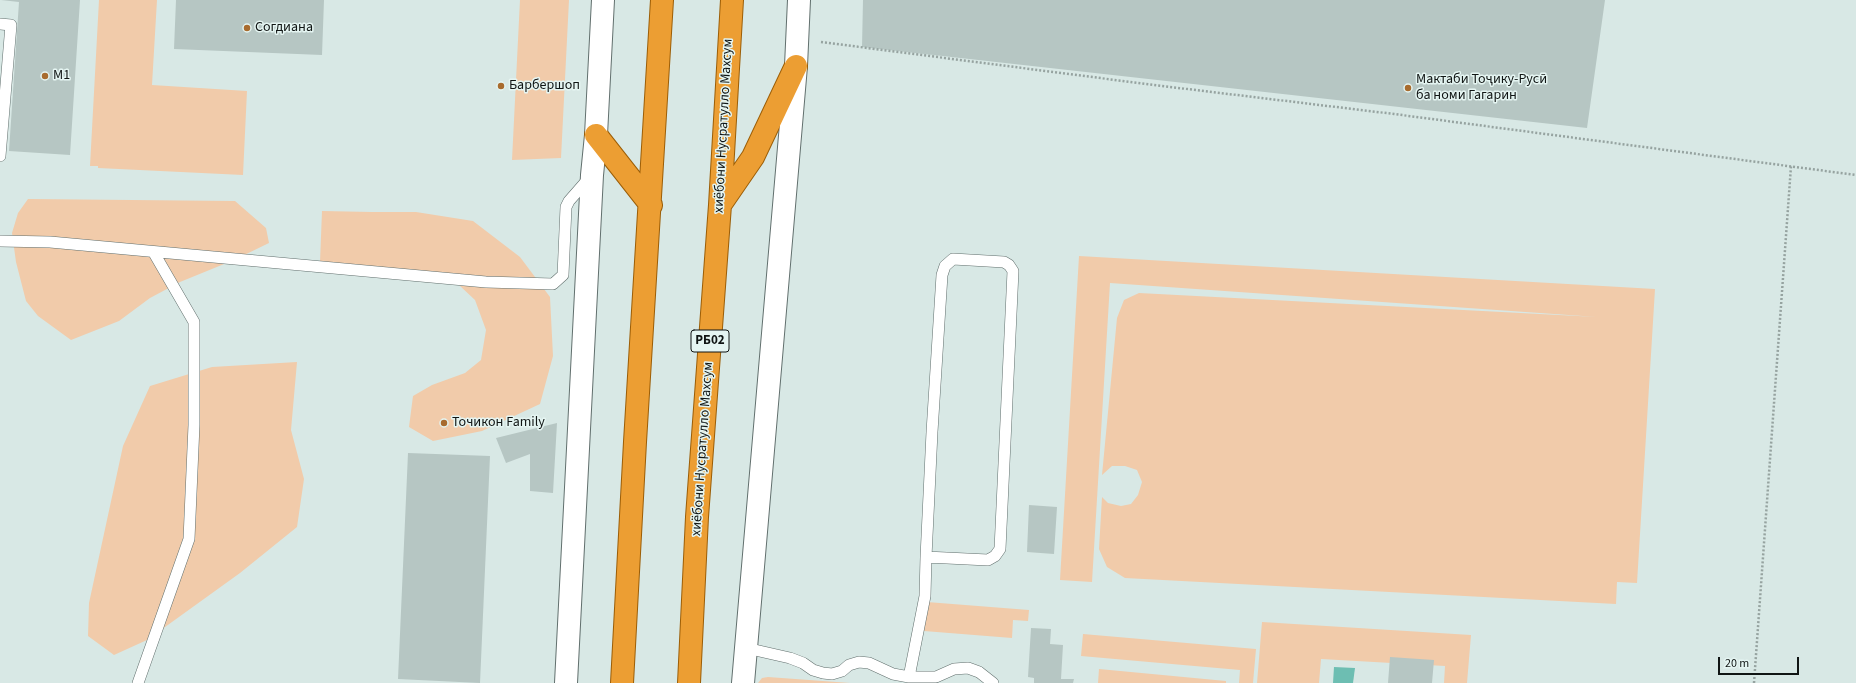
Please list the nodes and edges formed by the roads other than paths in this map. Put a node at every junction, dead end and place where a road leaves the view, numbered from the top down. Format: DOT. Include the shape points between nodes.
graph roads {
  1 [pos="603,0"];
  2 [pos="662,0"];
  3 [pos="732,0"];
  4 [pos="799,0"];
  5 [pos="0,24"];
  6 [pos="796,66"];
  7 [pos="596,135"];
  8 [pos="0,156"];
  9 [pos="592,176"];
  10 [pos="651,205"];
  11 [pos="720,205"];
  12 [pos="0,241"];
  13 [pos="154,253"];
  14 [pos="926,557"];
  15 [pos="746,648"];
  16 [pos="878,666"];
  17 [pos="913,679"];
  18 [pos="138,683"];
  19 [pos="566,683"];
  20 [pos="622,683"];
  21 [pos="689,683"];
  22 [pos="744,683"];
  23 [pos="892,683"];
  24 [pos="994,683"];
  1 -- 7 [label="street"];
  2 -- 10 [label="highway"];
  3 -- 11 [label="highway, хиёбони Нусратулло Махсум / РБ02"];
  4 -- 6 [label="street"];
  5 -- 8 [label="lane" via="11,25"];
  6 -- 11 [label="highway" via="753,158"];
  6 -- 15 [label="street"];
  7 -- 9 [label="street"];
  7 -- 10 [label="highway"];
  9 -- 13 [label="lane" via="569,201 566,208 563,275 553,284 486,282"];
  9 -- 19 [label="street"];
  10 -- 20 [label="highway"];
  11 -- 21 [label="highway, хиёбони Нусратулло Махсум / РБ02" via="698,510"];
  12 -- 13 [label="lane" via="50,242"];
  13 -- 18 [label="lane" via="194,322 194,425 189,539"];
  14 -- 14 [label="lane" via="942,275 945,266 954,259 1004,262 1009,264 1013,271 1000,548 995,556 988,560"];
  14 -- 17 [label="lane" via="925,596"];
  15 -- 16 [label="lane" via="790,658 823,673 842,671 849,665 859,662"];
  15 -- 22 [label="street"];
  16 -- 17 [label="lane" via="893,674"];
  16 -- 23 [label="lane"];
  17 -- 24 [label="lane" via="936,677 942,672 968,668 979,672"];
}
